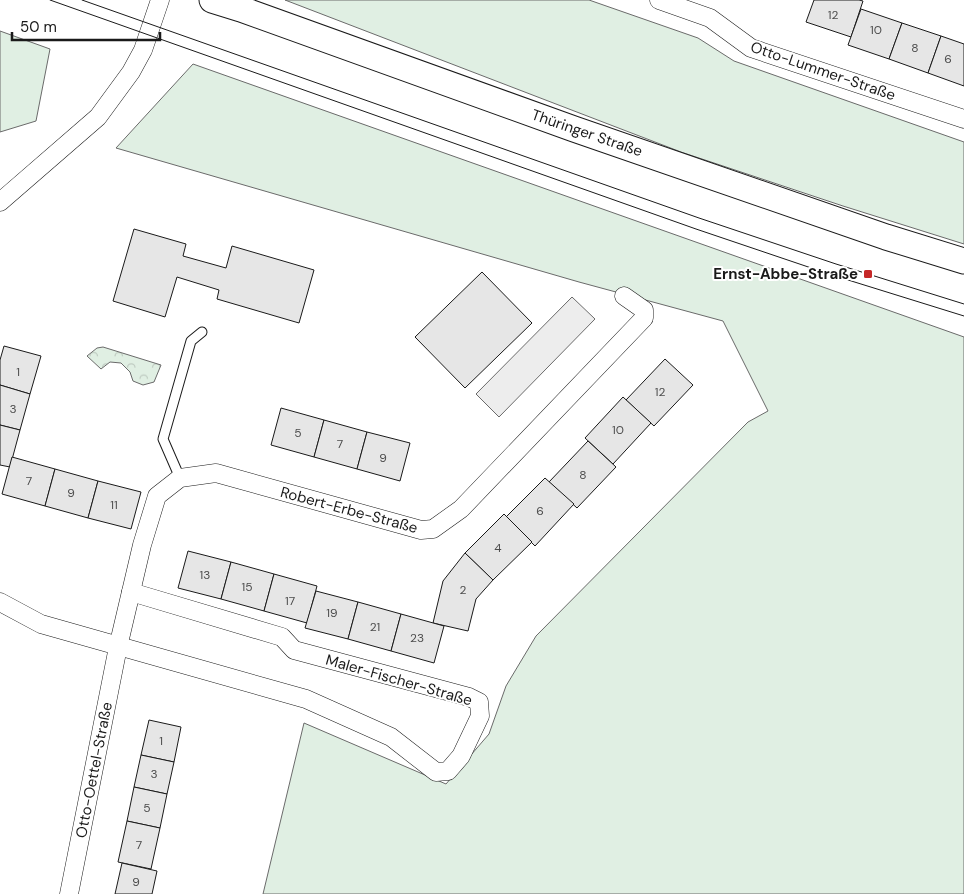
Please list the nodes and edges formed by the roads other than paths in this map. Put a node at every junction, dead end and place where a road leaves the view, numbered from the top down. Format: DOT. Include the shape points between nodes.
graph roads {
  1 [pos="160,0"];
  2 [pos="212,0"];
  3 [pos="659,0"];
  4 [pos="964,119"];
  5 [pos="0,202"];
  6 [pos="964,261"];
  7 [pos="624,296"];
  8 [pos="202,332"];
  9 [pos="180,478"];
  10 [pos="131,592"];
  11 [pos="0,602"];
  12 [pos="118,646"];
  13 [pos="69,894"];
  1 -- 5 [label="street" via="149,36 131,72 98,116"];
  2 -- 6 [label="main road, Thüringer Straße" via="878,235"];
  3 -- 4 [label="street, Otto-Lummer-Straße" via="710,18 751,48"];
  7 -- 9 [label="street, Robert-Erbe-Straße" via="644,310 644,318 461,509 432,529 421,530 216,473"];
  8 -- 9 [label="lane" via="191,341 163,439"];
  9 -- 10 [label="street" via="157,496"];
  10 -- 12 [label="street"];
  10 -- 12 [label="street, Maler-Fischer-Straße" via="282,637 294,650 469,697 479,702 480,716 461,756 448,771 436,772 390,737 306,699"];
  11 -- 12 [label="street, Maler-Fischer-Straße" via="41,624"];
  12 -- 13 [label="street, Otto-Oettel-Straße"];
}
